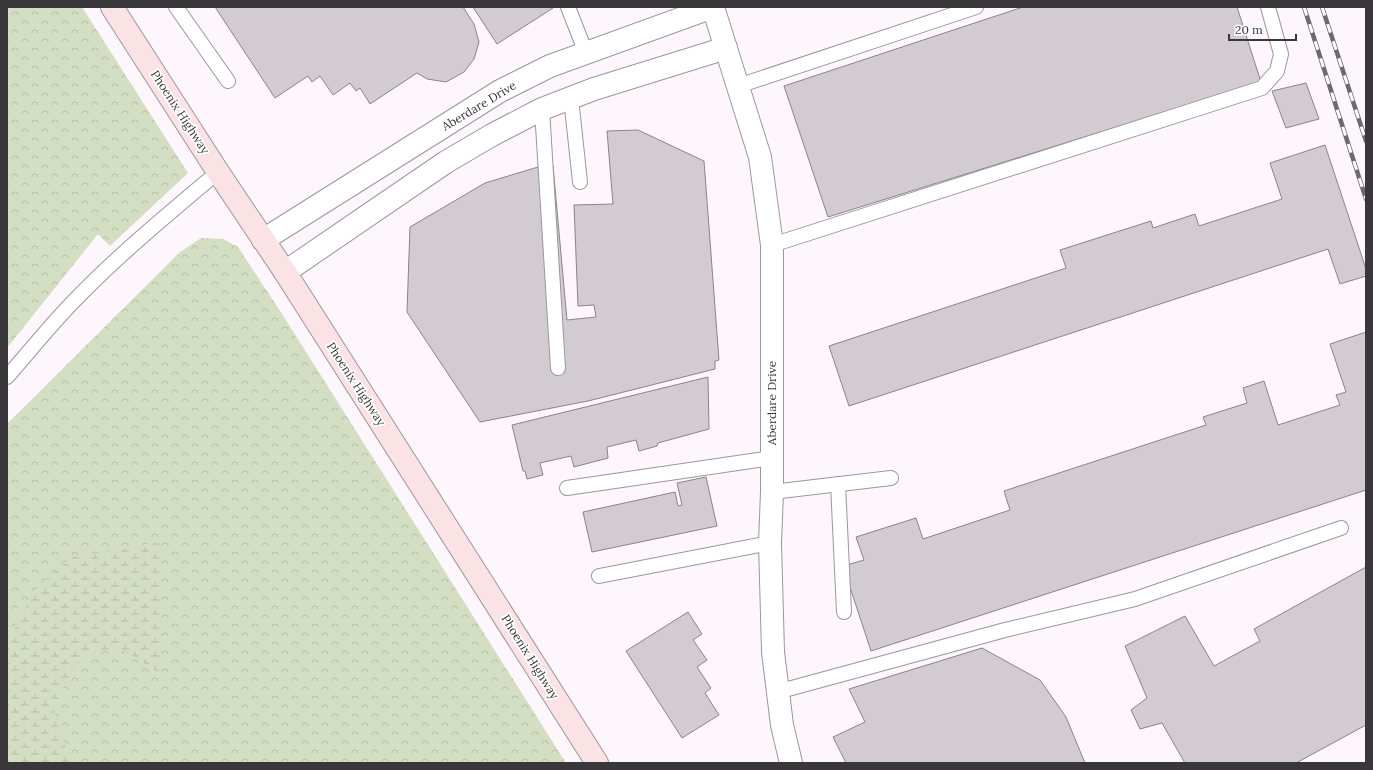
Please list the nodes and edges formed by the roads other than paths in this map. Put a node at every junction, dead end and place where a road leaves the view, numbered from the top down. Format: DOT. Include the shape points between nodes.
graph roads {
  1 [pos="112,7"];
  2 [pos="176,7"];
  3 [pos="568,7"];
  4 [pos="713,7"];
  5 [pos="976,7"];
  6 [pos="1268,7"];
  7 [pos="726,48"];
  8 [pos="586,53"];
  9 [pos="228,81"];
  10 [pos="738,86"];
  11 [pos="571,98"];
  12 [pos="542,109"];
  13 [pos="218,172"];
  14 [pos="580,182"];
  15 [pos="263,240"];
  16 [pos="772,246"];
  17 [pos="285,272"];
  18 [pos="558,368"];
  19 [pos="7,377"];
  20 [pos="772,458"];
  21 [pos="891,478"];
  22 [pos="838,484"];
  23 [pos="567,488"];
  24 [pos="772,492"];
  25 [pos="1342,528"];
  26 [pos="770,543"];
  27 [pos="599,576"];
  28 [pos="844,612"];
  29 [pos="777,692"];
  30 [pos="597,763"];
  31 [pos="791,763"];
  1 -- 13 [label="main road, Phoenix Highway"];
  2 -- 9 [label="lane"];
  3 -- 8 [label="lane"];
  4 -- 7 [label="street, Aberdare Drive"];
  4 -- 8 [label="street, Aberdare Drive"];
  5 -- 10 [label="lane"];
  6 -- 16 [label="lane" via="1282,54 1277,71 1262,88"];
  7 -- 10 [label="street, Aberdare Drive"];
  7 -- 11 [label="street"];
  8 -- 15 [label="street, Aberdare Drive" via="550,66 500,92"];
  10 -- 16 [label="street, Aberdare Drive" via="760,157"];
  11 -- 12 [label="street"];
  11 -- 14 [label="lane"];
  12 -- 17 [label="street" via="446,162"];
  12 -- 18 [label="lane"];
  13 -- 15 [label="main road, Phoenix Highway"];
  13 -- 19 [label="lane" via="113,263 71,304"];
  15 -- 17 [label="main road, Phoenix Highway"];
  16 -- 20 [label="street, Aberdare Drive"];
  17 -- 30 [label="main road, Phoenix Highway"];
  20 -- 23 [label="lane"];
  20 -- 24 [label="street, Aberdare Drive"];
  21 -- 22 [label="lane"];
  22 -- 24 [label="lane"];
  22 -- 28 [label="lane"];
  24 -- 26 [label="street, Aberdare Drive"];
  25 -- 29 [label="lane" via="1135,599 1005,630"];
  26 -- 27 [label="lane"];
  26 -- 29 [label="street, Aberdare Drive" via="773,652"];
  29 -- 31 [label="street, Aberdare Drive"];
}
